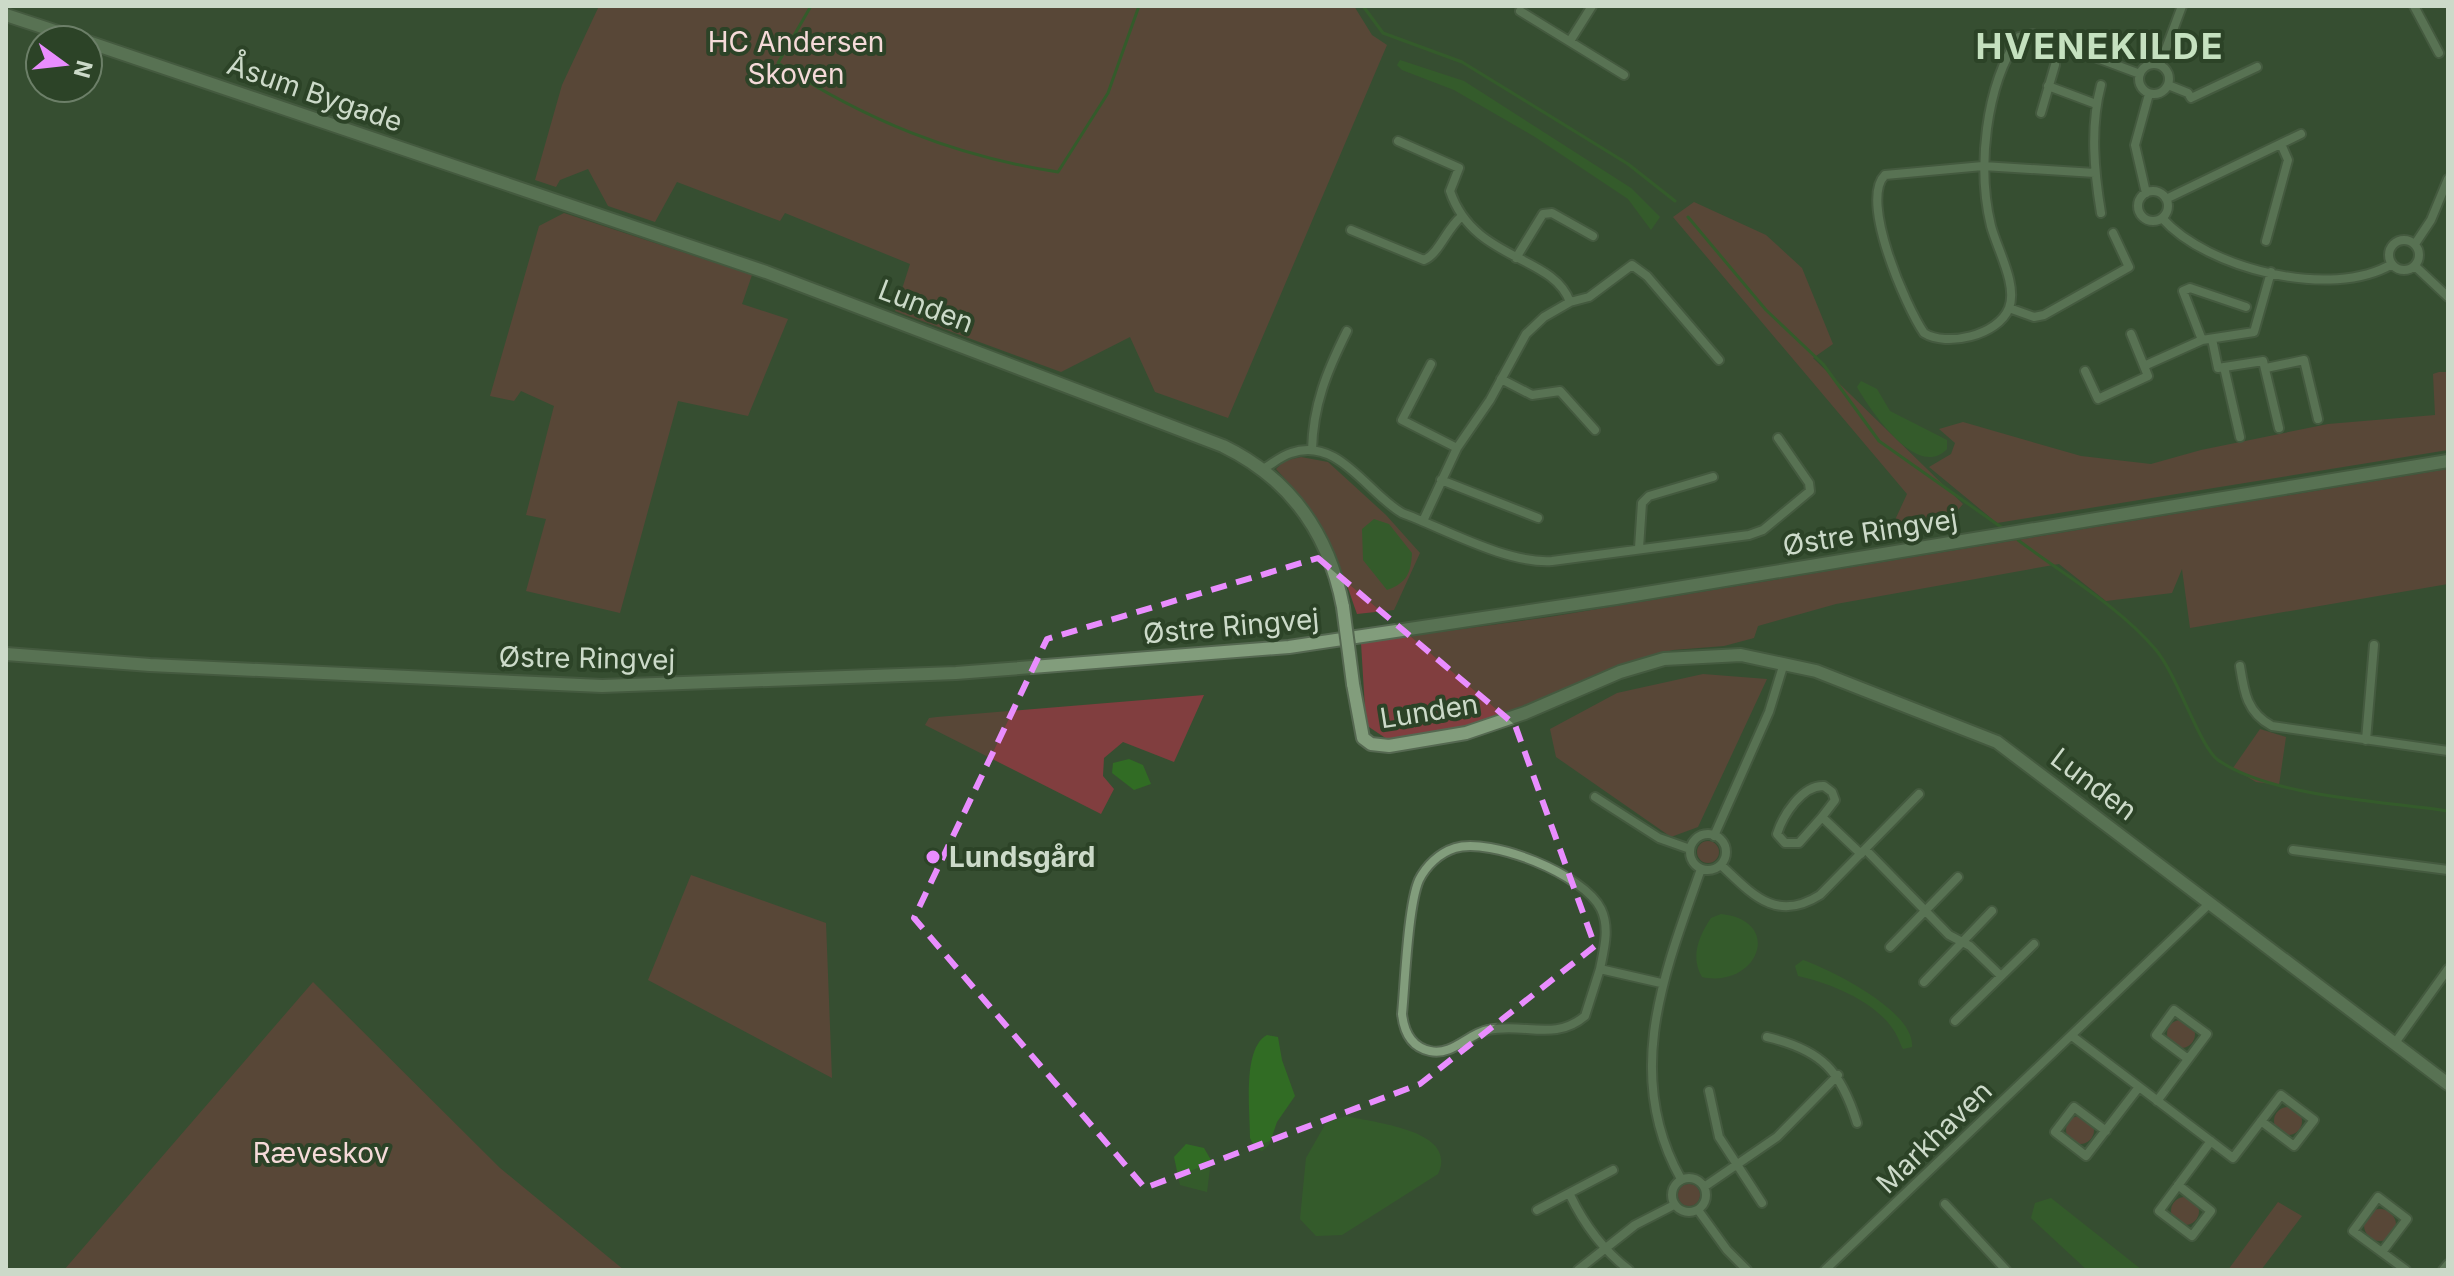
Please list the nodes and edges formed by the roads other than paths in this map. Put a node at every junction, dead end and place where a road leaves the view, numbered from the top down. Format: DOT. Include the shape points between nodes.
graph roads {
  1 [pos="1592,6"];
  2 [pos="2182,6"];
  3 [pos="2414,6"];
  4 [pos="1520,11"];
  5 [pos="6,15"];
  6 [pos="33,24"];
  7 [pos="1570,41"];
  8 [pos="104,47"];
  9 [pos="2439,53"];
  10 [pos="2055,65"];
  11 [pos="2160,65"];
  12 [pos="2257,67"];
  13 [pos="2140,74"];
  14 [pos="1624,75"];
  15 [pos="2101,85"];
  16 [pos="2168,85"];
  17 [pos="2048,86"];
  18 [pos="2149,94"];
  19 [pos="2096,104"];
  20 [pos="2041,113"];
  21 [pos="2301,134"];
  22 [pos="1398,141"];
  23 [pos="2281,144"];
  24 [pos="1983,166"];
  25 [pos="2095,173"];
  26 [pos="2448,179"];
  27 [pos="526,189"];
  28 [pos="2146,193"];
  29 [pos="2166,199"];
  30 [pos="2101,213"];
  31 [pos="1461,217"];
  32 [pos="2162,218"];
  33 [pos="1351,230"];
  34 [pos="2113,233"];
  35 [pos="1593,236"];
  36 [pos="2266,241"];
  37 [pos="2415,244"];
  38 [pos="1516,258"];
  39 [pos="2392,264"];
  40 [pos="2415,266"];
  41 [pos="2271,272"];
  42 [pos="2448,297"];
  43 [pos="1570,302"];
  44 [pos="2246,307"];
  45 [pos="2009,308"];
  46 [pos="1347,331"];
  47 [pos="2131,334"];
  48 [pos="2207,339"];
  49 [pos="1719,360"];
  50 [pos="1431,364"];
  51 [pos="2144,366"];
  52 [pos="2224,367"];
  53 [pos="2266,368"];
  54 [pos="2085,371"];
  55 [pos="2101,376"];
  56 [pos="1501,379"];
  57 [pos="2090,381"];
  58 [pos="2318,419"];
  59 [pos="2279,428"];
  60 [pos="1595,430"];
  61 [pos="2240,437"];
  62 [pos="1778,438"];
  63 [pos="1457,448"];
  64 [pos="1312,450"];
  65 [pos="2448,461"];
  66 [pos="1263,469"];
  67 [pos="1713,477"];
  68 [pos="1441,480"];
  69 [pos="1538,518"];
  70 [pos="1423,521"];
  71 [pos="1639,548"];
  72 [pos="2374,645"];
  73 [pos="6,654"];
  74 [pos="1784,662"];
  75 [pos="2240,666"];
  76 [pos="2366,740"];
  77 [pos="2448,751"];
  78 [pos="1919,794"];
  79 [pos="1595,797"];
  80 [pos="1822,817"];
  81 [pos="1714,836"];
  82 [pos="1690,849"];
  83 [pos="2293,850"];
  84 [pos="1863,851"];
  85 [pos="1721,865"];
  86 [pos="1701,869"];
  87 [pos="2448,870"];
  88 [pos="1958,877"];
  89 [pos="2210,903"];
  90 [pos="1927,910"];
  91 [pos="1992,911"];
  92 [pos="1961,942"];
  93 [pos="2034,944"];
  94 [pos="1890,947"];
  95 [pos="1600,969"];
  96 [pos="2448,969"];
  97 [pos="2001,976"];
  98 [pos="1924,982"];
  99 [pos="1661,983"];
  100 [pos="1955,1021"];
  101 [pos="2072,1036"];
  102 [pos="1767,1037"];
  103 [pos="2395,1043"];
  104 [pos="2188,1059"];
  105 [pos="1838,1075"];
  106 [pos="2448,1084"];
  107 [pos="2139,1087"];
  108 [pos="1709,1091"];
  109 [pos="2157,1101"];
  110 [pos="2261,1121"];
  111 [pos="1857,1123"];
  112 [pos="2106,1131"];
  113 [pos="2211,1141"];
  114 [pos="1738,1166"];
  115 [pos="1613,1170"];
  116 [pos="1681,1179"];
  117 [pos="2178,1185"];
  118 [pos="1704,1187"];
  119 [pos="1570,1195"];
  120 [pos="1762,1203"];
  121 [pos="1945,1204"];
  122 [pos="1674,1205"];
  123 [pos="1537,1210"];
  124 [pos="1698,1210"];
  125 [pos="1604,1247"];
  126 [pos="2382,1252"];
  127 [pos="2448,1264"];
  128 [pos="2003,1269"];
  129 [pos="1578,1270"];
  130 [pos="1629,1270"];
  131 [pos="1747,1270"];
  132 [pos="1825,1270"];
  133 [pos="2406,1270"];
  134 [pos="2443,1270"];
  1 -- 7 [label="street"];
  2 -- 11 [label="street"];
  3 -- 9 [label="street"];
  4 -- 7 [label="street"];
  5 -- 6 [label="street"];
  7 -- 14 [label="street"];
  8 -- 27 [label="street, Åsum Bygade"];
  10 -- 17 [label="street"];
  11 -- 13 [label="street"];
  11 -- 16 [label="street" via="2169,75"];
  12 -- 16 [label="street" via="2191,98"];
  13 -- 18 [label="street" via="2140,84"];
  13 -- 24 [label="street" via="2033,34 2019,37 1992,105"];
  15 -- 19 [label="street"];
  16 -- 18 [label="street"];
  17 -- 19 [label="street"];
  17 -- 20 [label="street"];
  18 -- 28 [label="street" via="2135,145"];
  19 -- 25 [label="street"];
  21 -- 23 [label="street"];
  22 -- 31 [label="street" via="1459,168 1450,191"];
  23 -- 29 [label="street"];
  23 -- 36 [label="street" via="2288,160"];
  24 -- 25 [label="street"];
  24 -- 45 [label="street" via="1990,224 2011,292"];
  24 -- 45 [label="street" via="1885,175 1877,193 1881,225 1889,257 1924,333 1949,341 1989,328"];
  25 -- 30 [label="street"];
  26 -- 37 [label="street"];
  27 -- 66 [label="street, Lunden" via="1046,378 1223,446"];
  28 -- 29 [label="street"];
  28 -- 32 [label="street" via="2139,212 2149,221"];
  29 -- 32 [label="street"];
  31 -- 33 [label="street" via="1424,260"];
  31 -- 38 [label="street" via="1485,241"];
  32 -- 41 [label="street" via="2198,247"];
  34 -- 45 [label="street" via="2129,267 2044,315"];
  35 -- 38 [label="street" via="1552,213 1543,214"];
  37 -- 39 [label="street" via="2394,244 2389,253"];
  37 -- 40 [label="street"];
  38 -- 43 [label="street" via="1555,280"];
  39 -- 40 [label="street" via="2403,271"];
  39 -- 41 [label="street" via="2334,282"];
  40 -- 42 [label="street"];
  41 -- 48 [label="street" via="2254,332"];
  43 -- 49 [label="street" via="1589,297 1632,265"];
  43 -- 56 [label="street" via="1526,334"];
  44 -- 48 [label="street" via="2190,288 2183,291"];
  46 -- 64 [label="street" via="1323,379"];
  47 -- 51 [label="street"];
  48 -- 51 [label="street"];
  48 -- 52 [label="street" via="2218,368"];
  50 -- 63 [label="street" via="1402,420"];
  51 -- 57 [label="street" via="2148,376 2098,399"];
  52 -- 53 [label="street" via="2255,359"];
  52 -- 61 [label="street"];
  53 -- 58 [label="street" via="2304,360"];
  53 -- 59 [label="street"];
  54 -- 57 [label="street"];
  55 -- 57 [label="street"];
  56 -- 60 [label="street" via="1532,395 1560,391"];
  56 -- 63 [label="street"];
  62 -- 71 [label="street" via="1809,483 1806,496 1756,533"];
  63 -- 68 [label="street"];
  64 -- 66 [label="street" via="1291,452"];
  64 -- 70 [label="street" via="1330,454 1388,505"];
  65 -- 73 [label="street, Østre Ringvej" via="1289,647 972,672 602,686"];
  66 -- 74 [label="street, Lunden, bridge" via="1314,524 1336,571 1363,738 1371,744 1389,746 1495,725 1664,659 1741,655"];
  67 -- 71 [label="street" via="1649,496 1642,503"];
  68 -- 69 [label="street"];
  68 -- 70 [label="street"];
  70 -- 71 [label="street" via="1539,562"];
  72 -- 76 [label="street"];
  74 -- 81 [label="street" via="1769,712"];
  74 -- 89 [label="street, Lunden" via="1997,742"];
  75 -- 76 [label="street" via="2248,704 2262,721 2294,731"];
  76 -- 77 [label="street"];
  78 -- 84 [label="street"];
  79 -- 82 [label="street" via="1659,838"];
  80 -- 80 [label="street" via="1835,796 1818,785 1794,805 1777,834 1785,843 1799,843"];
  80 -- 84 [label="street"];
  81 -- 82 [label="street" via="1699,837"];
  81 -- 85 [label="street" via="1726,851"];
  82 -- 86 [label="street"];
  83 -- 87 [label="street"];
  84 -- 85 [label="street" via="1820,895 1792,907 1756,898"];
  84 -- 90 [label="street"];
  85 -- 86 [label="street"];
  86 -- 99 [label="street"];
  88 -- 90 [label="street"];
  89 -- 101 [label="street, Markhaven"];
  89 -- 103 [label="street, Lunden"];
  90 -- 92 [label="street"];
  90 -- 94 [label="street"];
  91 -- 92 [label="street"];
  92 -- 97 [label="street"];
  92 -- 98 [label="street"];
  93 -- 97 [label="street"];
  95 -- 95 [label="street" via="1607,932 1590,893 1528,860 1482,847 1454,848 1434,860 1416,890 1402,1014 1405,1032 1415,1044 1434,1052 1486,1030 1564,1030 1585,1016"];
  95 -- 99 [label="street"];
  96 -- 103 [label="street"];
  97 -- 100 [label="street"];
  99 -- 116 [label="street" via="1652,1049 1654,1090"];
  101 -- 107 [label="street"];
  101 -- 132 [label="street, Markhaven"];
  102 -- 105 [label="street" via="1818,1057"];
  103 -- 106 [label="street, Lunden"];
  104 -- 104 [label="street" via="2207,1034 2174,1010 2156,1035"];
  104 -- 109 [label="street"];
  105 -- 111 [label="street"];
  105 -- 114 [label="street" via="1801,1116"];
  107 -- 109 [label="street"];
  107 -- 112 [label="street"];
  108 -- 114 [label="street" via="1716,1129"];
  109 -- 113 [label="street"];
  110 -- 110 [label="street" via="2281,1095 2314,1120 2294,1146"];
  110 -- 113 [label="street" via="2233,1158"];
  112 -- 112 [label="street" via="2086,1156 2055,1132 2074,1107"];
  113 -- 117 [label="street"];
  114 -- 118 [label="street"];
  114 -- 120 [label="street"];
  115 -- 119 [label="street"];
  116 -- 118 [label="street" via="1695,1178"];
  116 -- 122 [label="street" via="1672,1192"];
  117 -- 117 [label="street" via="2159,1211 2192,1236 2211,1211"];
  118 -- 124 [label="street" via="1706,1200"];
  119 -- 123 [label="street"];
  119 -- 125 [label="street"];
  121 -- 128 [label="street"];
  122 -- 124 [label="street" via="1687,1212"];
  122 -- 125 [label="street"];
  124 -- 131 [label="street"];
  125 -- 129 [label="street"];
  125 -- 130 [label="street"];
  126 -- 126 [label="street" via="2353,1231 2378,1197 2407,1219"];
  126 -- 133 [label="street"];
  127 -- 134 [label="street"];
}
